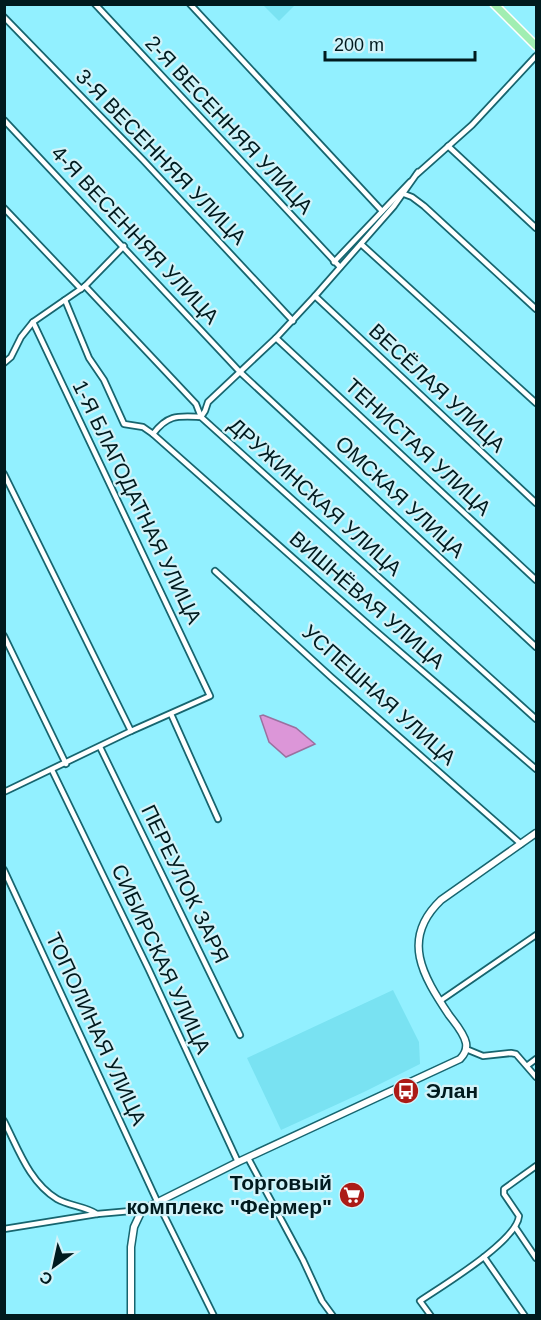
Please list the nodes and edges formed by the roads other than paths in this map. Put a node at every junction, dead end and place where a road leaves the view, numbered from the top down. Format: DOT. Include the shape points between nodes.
graph roads {
  1 [pos="95,4"];
  2 [pos="190,4"];
  3 [pos="494,4"];
  4 [pos="4,17"];
  5 [pos="537,46"];
  6 [pos="537,56"];
  7 [pos="4,120"];
  8 [pos="448,146"];
  9 [pos="418,172"];
  10 [pos="405,193"];
  11 [pos="397,197"];
  12 [pos="4,208"];
  13 [pos="382,211"];
  14 [pos="537,228"];
  15 [pos="361,244"];
  16 [pos="124,246"];
  17 [pos="334,262"];
  18 [pos="340,267"];
  19 [pos="83,288"];
  20 [pos="315,296"];
  21 [pos="64,300"];
  22 [pos="537,309"];
  23 [pos="293,321"];
  24 [pos="33,322"];
  25 [pos="276,338"];
  26 [pos="4,363"];
  27 [pos="240,372"];
  28 [pos="537,403"];
  29 [pos="201,417"];
  30 [pos="153,434"];
  31 [pos="4,474"];
  32 [pos="537,503"];
  33 [pos="215,571"];
  34 [pos="537,580"];
  35 [pos="4,636"];
  36 [pos="537,647"];
  37 [pos="171,714"];
  38 [pos="537,719"];
  39 [pos="131,731"];
  40 [pos="100,747"];
  41 [pos="66,764"];
  42 [pos="537,769"];
  43 [pos="52,770"];
  44 [pos="4,792"];
  45 [pos="218,819"];
  46 [pos="537,833"];
  47 [pos="521,844"];
  48 [pos="4,870"];
  49 [pos="537,935"];
  50 [pos="440,1001"];
  51 [pos="240,1035"];
  52 [pos="466,1049"];
  53 [pos="537,1059"];
  54 [pos="528,1065"];
  55 [pos="537,1077"];
  56 [pos="4,1121"];
  57 [pos="248,1158"];
  58 [pos="238,1162"];
  59 [pos="537,1166"];
  60 [pos="157,1201"];
  61 [pos="142,1210"];
  62 [pos="97,1214"];
  63 [pos="515,1227"];
  64 [pos="4,1229"];
  65 [pos="484,1257"];
  66 [pos="537,1258"];
  67 [pos="131,1316"];
  68 [pos="214,1316"];
  69 [pos="333,1316"];
  70 [pos="430,1316"];
  71 [pos="525,1316"];
  1 -- 17 [label="street, 2-Я ВЕСЕННЯЯ УЛИЦА"];
  2 -- 13 [label="street"];
  3 -- 5 [label="main road"];
  4 -- 23 [label="street, 3-Я ВЕСЕННЯЯ УЛИЦА"];
  6 -- 8 [label="street"];
  7 -- 16 [label="street, 4-Я ВЕСЕННЯЯ УЛИЦА"];
  8 -- 9 [label="street"];
  8 -- 14 [label="street"];
  9 -- 10 [label="street"];
  9 -- 11 [label="street"];
  10 -- 11 [label="street"];
  10 -- 15 [label="street"];
  10 -- 22 [label="street"];
  11 -- 13 [label="street"];
  12 -- 19 [label="street, ДРУЖИНСКАЯ УЛИЦА"];
  13 -- 17 [label="street"];
  15 -- 18 [label="street"];
  15 -- 28 [label="street"];
  16 -- 19 [label="street"];
  16 -- 27 [label="street, 4-Я ВЕСЕННЯЯ УЛИЦА"];
  17 -- 18 [label="street, 2-Я ВЕСЕННЯЯ УЛИЦА"];
  18 -- 20 [label="street"];
  19 -- 21 [label="street"];
  19 -- 29 [label="street, ДРУЖИНСКАЯ УЛИЦА" via="195,404"];
  20 -- 23 [label="street"];
  20 -- 32 [label="street, ВЕСЁЛАЯ УЛИЦА"];
  21 -- 24 [label="street"];
  21 -- 30 [label="street" via="124,424 143,427"];
  23 -- 25 [label="street"];
  24 -- 26 [label="street"];
  24 -- 37 [label="street, 1-Я БЛАГОДАТНАЯ УЛИЦА" via="210,696"];
  25 -- 27 [label="street"];
  25 -- 34 [label="street, ТЕНИСТАЯ УЛИЦА"];
  27 -- 29 [label="street" via="208,402"];
  27 -- 36 [label="street, ОМСКАЯ УЛИЦА"];
  29 -- 30 [label="street" via="184,415 162,422"];
  29 -- 38 [label="street, ДРУЖИНСКАЯ УЛИЦА"];
  30 -- 42 [label="street, ВИШНЁВАЯ УЛИЦА"];
  31 -- 39 [label="street"];
  33 -- 47 [label="street, УСПЕШНАЯ УЛИЦА"];
  35 -- 41 [label="street"];
  37 -- 39 [label="street"];
  37 -- 45 [label="street"];
  39 -- 40 [label="street"];
  40 -- 41 [label="street"];
  40 -- 51 [label="street, ПЕРЕУЛОК ЗАРЯ"];
  41 -- 43 [label="street"];
  43 -- 44 [label="street"];
  43 -- 58 [label="street, СИБИРСКАЯ УЛИЦА"];
  46 -- 47 [label="street"];
  47 -- 50 [label="street" via="441,900 423,922 419,940 421,964"];
  48 -- 60 [label="street, ТОПОЛИНАЯ УЛИЦА"];
  49 -- 50 [label="street"];
  50 -- 52 [label="street" via="464,1036"];
  52 -- 54 [label="street" via="483,1056 516,1054"];
  52 -- 57 [label="street" via="460,1059"];
  53 -- 54 [label="street"];
  54 -- 55 [label="street"];
  56 -- 62 [label="street" via="33,1177 45,1190 58,1200"];
  57 -- 58 [label="street"];
  57 -- 69 [label="street"];
  58 -- 60 [label="street"];
  59 -- 63 [label="street" via="504,1189 519,1216"];
  60 -- 61 [label="street"];
  60 -- 68 [label="street, ТОПОЛИНАЯ УЛИЦА"];
  61 -- 62 [label="street"];
  61 -- 67 [label="street" via="131,1247"];
  62 -- 64 [label="street"];
  63 -- 65 [label="street"];
  63 -- 66 [label="street"];
  65 -- 70 [label="street" via="420,1301"];
  65 -- 71 [label="street"];
}
